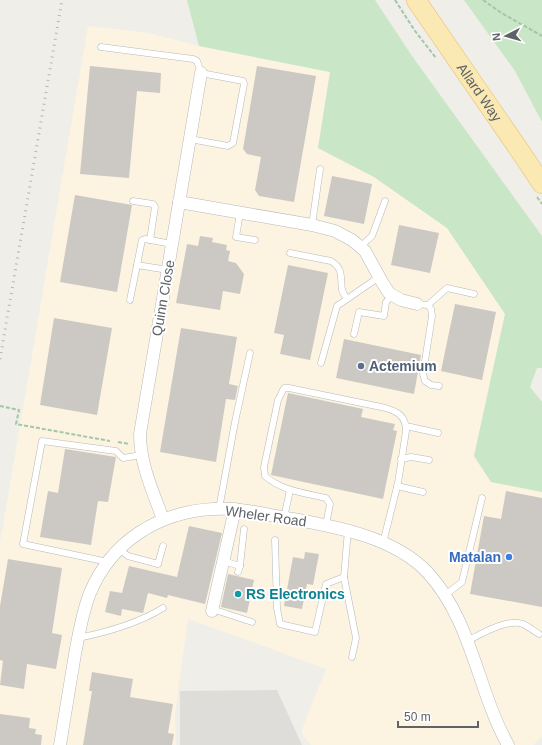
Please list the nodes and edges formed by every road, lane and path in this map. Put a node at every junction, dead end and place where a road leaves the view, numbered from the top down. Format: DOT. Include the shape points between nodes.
graph roads {
  1 [pos="416,0"];
  2 [pos="483,0"];
  3 [pos="542,36"];
  4 [pos="101,47"];
  5 [pos="201,73"];
  6 [pos="190,139"];
  7 [pos="320,169"];
  8 [pos="542,184"];
  9 [pos="133,201"];
  10 [pos="385,201"];
  11 [pos="179,202"];
  12 [pos="240,213"];
  13 [pos="312,225"];
  14 [pos="150,240"];
  15 [pos="255,240"];
  16 [pos="172,244"];
  17 [pos="360,247"];
  18 [pos="290,253"];
  19 [pos="137,265"];
  20 [pos="168,270"];
  21 [pos="379,277"];
  22 [pos="474,294"];
  23 [pos="393,295"];
  24 [pos="347,299"];
  25 [pos="130,300"];
  26 [pos="422,304"];
  27 [pos="354,334"];
  28 [pos="250,352"];
  29 [pos="321,362"];
  30 [pos="439,386"];
  31 [pos="0,406"];
  32 [pos="406,426"];
  33 [pos="438,433"];
  34 [pos="141,450"];
  35 [pos="401,459"];
  36 [pos="429,460"];
  37 [pos="397,486"];
  38 [pos="290,490"];
  39 [pos="423,492"];
  40 [pos="482,498"];
  41 [pos="219,509"];
  42 [pos="235,509"];
  43 [pos="284,518"];
  44 [pos="163,519"];
  45 [pos="326,525"];
  46 [pos="244,530"];
  47 [pos="348,530"];
  48 [pos="275,540"];
  49 [pos="383,543"];
  50 [pos="163,546"];
  51 [pos="120,549"];
  52 [pos="223,561"];
  53 [pos="108,562"];
  54 [pos="344,577"];
  55 [pos="445,595"];
  56 [pos="163,608"];
  57 [pos="212,610"];
  58 [pos="252,622"];
  59 [pos="539,634"];
  60 [pos="78,638"];
  61 [pos="468,641"];
  62 [pos="352,657"];
  63 [pos="60,745"];
  64 [pos="508,745"];
  1 -- 8 [label="main road, Allard Way"];
  2 -- 3 [label="path"];
  4 -- 5 [label="lane" via="193,59 197,61"];
  5 -- 6 [label="street, Quinn Close"];
  5 -- 6 [label="lane" via="241,80 244,84 233,144 228,146"];
  6 -- 11 [label="street, Quinn Close"];
  7 -- 13 [label="lane"];
  9 -- 14 [label="lane" via="153,204 155,207"];
  10 -- 17 [label="lane" via="372,236"];
  11 -- 12 [label="street"];
  11 -- 16 [label="street, Quinn Close"];
  12 -- 13 [label="street"];
  12 -- 15 [label="lane" via="236,237"];
  13 -- 17 [label="street" via="335,231"];
  14 -- 16 [label="lane"];
  14 -- 19 [label="lane" via="142,240"];
  16 -- 20 [label="street, Quinn Close"];
  17 -- 21 [label="street"];
  18 -- 24 [label="lane" via="336,264 342,276 342,291"];
  19 -- 20 [label="lane"];
  19 -- 25 [label="lane"];
  20 -- 34 [label="street, Quinn Close" via="142,420"];
  21 -- 23 [label="street"];
  21 -- 24 [label="lane"];
  22 -- 26 [label="lane" via="447,288"];
  23 -- 26 [label="street" via="401,300"];
  23 -- 27 [label="lane" via="386,302 384,316 359,312"];
  24 -- 29 [label="lane" via="337,306"];
  26 -- 30 [label="lane" via="431,309 432,316 424,381"];
  28 -- 41 [label="lane"];
  31 -- 34 [label="path" via="18,410 16,424"];
  32 -- 33 [label="lane"];
  32 -- 35 [label="lane"];
  32 -- 38 [label="lane" via="398,412 386,408 284,388 278,400 264,467 265,476"];
  34 -- 44 [label="street, Quinn Close"];
  34 -- 53 [label="lane" via="123,458 116,451 42,441 23,544"];
  35 -- 36 [label="lane" via="411,457"];
  35 -- 37 [label="lane"];
  37 -- 39 [label="lane"];
  37 -- 49 [label="lane"];
  38 -- 43 [label="lane"];
  38 -- 45 [label="lane" via="326,498 330,504"];
  40 -- 55 [label="lane" via="462,582"];
  41 -- 42 [label="street, Wheler Road"];
  41 -- 44 [label="street, Wheler Road" via="193,511"];
  42 -- 43 [label="street, Wheler Road"];
  42 -- 52 [label="street"];
  43 -- 45 [label="street, Wheler Road"];
  44 -- 51 [label="street, Wheler Road" via="136,534"];
  45 -- 47 [label="street, Wheler Road"];
  46 -- 52 [label="lane" via="239,569"];
  47 -- 49 [label="street, Wheler Road"];
  47 -- 54 [label="lane"];
  48 -- 54 [label="lane" via="277,608 280,624 315,632 326,584"];
  49 -- 55 [label="street, Wheler Road" via="408,556 427,571"];
  50 -- 51 [label="lane" via="158,564 128,556"];
  51 -- 53 [label="street, Wheler Road"];
  52 -- 57 [label="street"];
  53 -- 60 [label="street, Wheler Road" via="90,593"];
  54 -- 62 [label="lane" via="356,638"];
  55 -- 61 [label="street, Wheler Road"];
  56 -- 60 [label="lane" via="128,625 102,634"];
  57 -- 58 [label="lane"];
  59 -- 61 [label="lane" via="515,622 488,630"];
  60 -- 63 [label="street, Wheler Road"];
  61 -- 64 [label="street, Wheler Road" via="486,696"];
}
